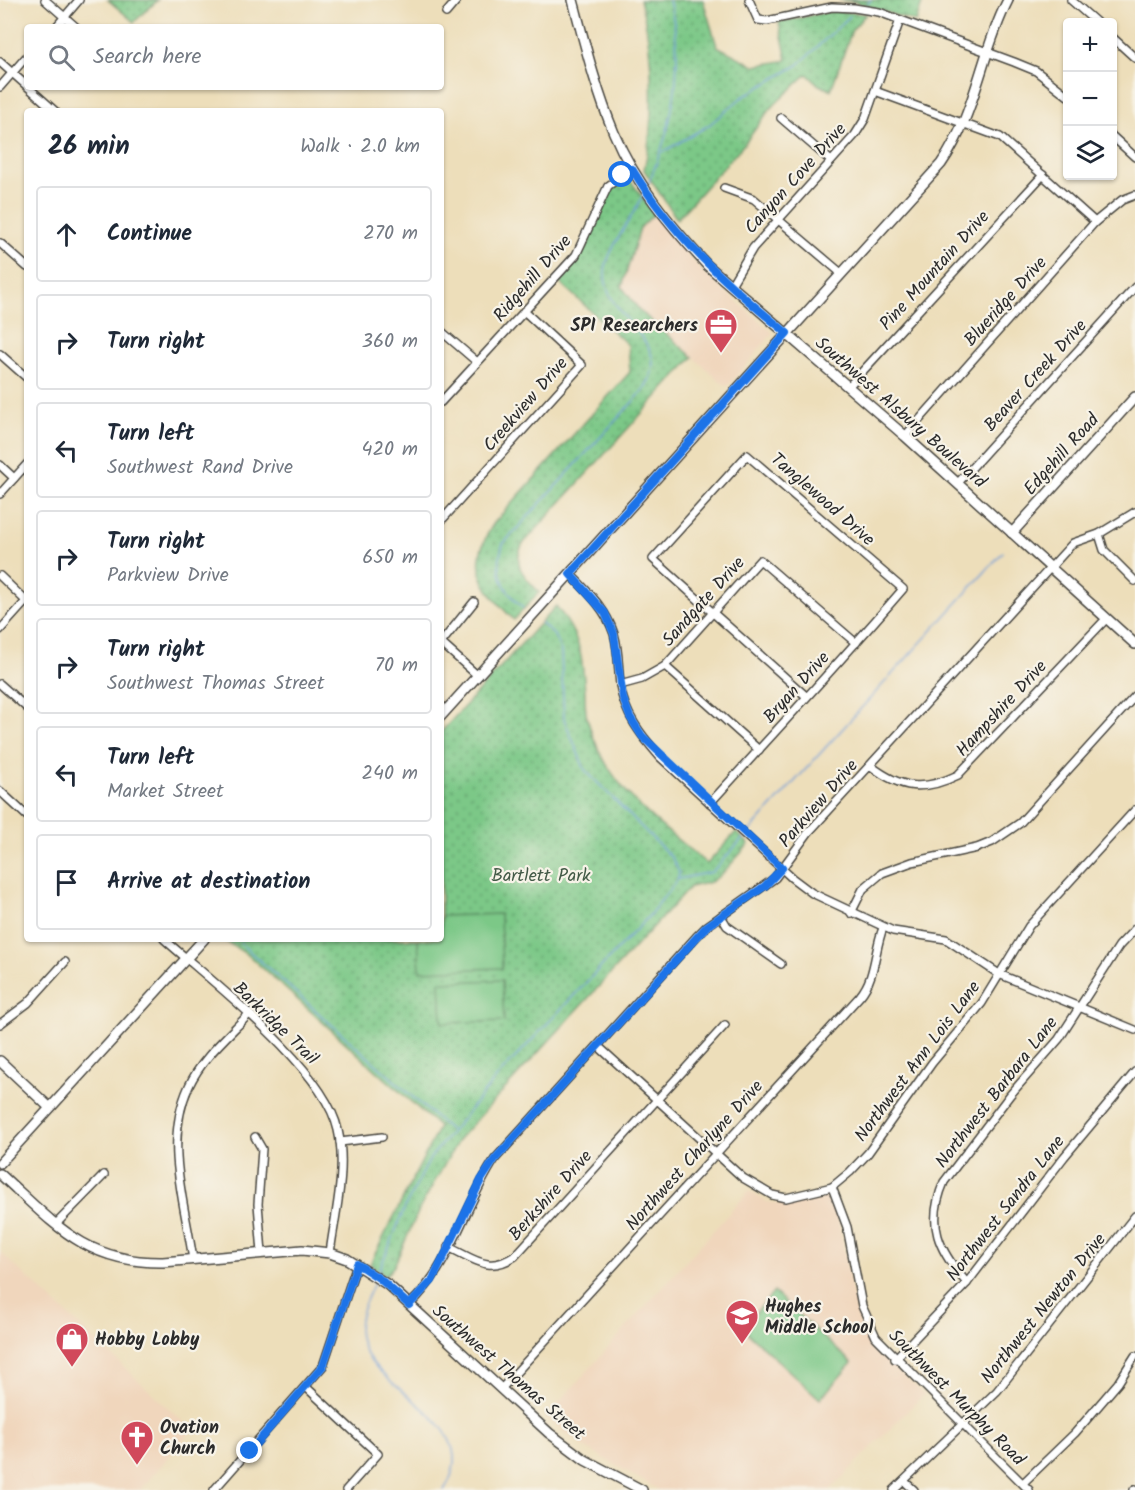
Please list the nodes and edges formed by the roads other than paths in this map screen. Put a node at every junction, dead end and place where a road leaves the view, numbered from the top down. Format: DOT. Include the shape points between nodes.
graph roads {
  1 [pos="45,0"];
  2 [pos="79,0"];
  3 [pos="457,0"];
  4 [pos="573,0"];
  5 [pos="749,0"];
  6 [pos="1008,0"];
  7 [pos="1071,0"];
  8 [pos="832,3"];
  9 [pos="446,13"];
  10 [pos="64,16"];
  11 [pos="1091,18"];
  12 [pos="900,20"];
  13 [pos="58,24"];
  14 [pos="73,24"];
  15 [pos="1117,42"];
  16 [pos="987,52"];
  17 [pos="1135,58"];
  18 [pos="24,59"];
  19 [pos="0,62"];
  20 [pos="12,73"];
  21 [pos="24,84"];
  22 [pos="0,87"];
  23 [pos="31,90"];
  24 [pos="876,91"];
  25 [pos="1063,92"];
  26 [pos="52,108"];
  27 [pos="781,118"];
  28 [pos="965,123"];
  29 [pos="1117,140"];
  30 [pos="1135,157"];
  31 [pos="831,161"];
  32 [pos="632,169"];
  33 [pos="1043,175"];
  34 [pos="724,188"];
  35 [pos="1135,195"];
  36 [pos="778,220"];
  37 [pos="1095,222"];
  38 [pos="0,243"];
  39 [pos="24,264"];
  40 [pos="841,273"];
  41 [pos="730,285"];
  42 [pos="1135,287"];
  43 [pos="525,312"];
  44 [pos="787,333"];
  45 [pos="444,334"];
  46 [pos="0,354"];
  47 [pos="477,362"];
  48 [pos="24,375"];
  49 [pos="849,386"];
  50 [pos="1135,397"];
  51 [pos="444,399"];
  52 [pos="905,436"];
  53 [pos="0,465"];
  54 [pos="24,467"];
  55 [pos="14,478"];
  56 [pos="958,483"];
  57 [pos="0,494"];
  58 [pos="1135,512"];
  59 [pos="444,517"];
  60 [pos="1012,533"];
  61 [pos="1099,534"];
  62 [pos="1050,568"];
  63 [pos="570,574"];
  64 [pos="0,576"];
  65 [pos="1135,581"];
  66 [pos="903,589"];
  67 [pos="24,598"];
  68 [pos="474,602"];
  69 [pos="24,604"];
  70 [pos="714,613"];
  71 [pos="1106,619"];
  72 [pos="0,630"];
  73 [pos="444,639"];
  74 [pos="856,643"];
  75 [pos="1135,644"];
  76 [pos="444,646"];
  77 [pos="664,666"];
  78 [pos="478,676"];
  79 [pos="0,684"];
  80 [pos="620,685"];
  81 [pos="1135,696"];
  82 [pos="807,697"];
  83 [pos="24,705"];
  84 [pos="444,714"];
  85 [pos="759,750"];
  86 [pos="871,766"];
  87 [pos="0,791"];
  88 [pos="710,803"];
  89 [pos="1135,810"];
  90 [pos="24,813"];
  91 [pos="782,868"];
  92 [pos="851,913"];
  93 [pos="721,916"];
  94 [pos="883,928"];
  95 [pos="1135,929"];
  96 [pos="167,942"];
  97 [pos="201,942"];
  98 [pos="186,959"];
  99 [pos="65,962"];
  100 [pos="781,964"];
  101 [pos="999,974"];
  102 [pos="1081,1007"];
  103 [pos="248,1014"];
  104 [pos="0,1024"];
  105 [pos="725,1025"];
  106 [pos="1135,1030"];
  107 [pos="598,1046"];
  108 [pos="0,1061"];
  109 [pos="1135,1072"];
  110 [pos="657,1099"];
  111 [pos="49,1107"];
  112 [pos="255,1137"];
  113 [pos="382,1137"];
  114 [pos="340,1142"];
  115 [pos="716,1154"];
  116 [pos="0,1163"];
  117 [pos="0,1173"];
  118 [pos="104,1175"];
  119 [pos="832,1187"];
  120 [pos="1135,1216"];
  121 [pos="56,1224"];
  122 [pos="448,1247"];
  123 [pos="262,1253"];
  124 [pos="330,1253"];
  125 [pos="193,1260"];
  126 [pos="357,1264"];
  127 [pos="967,1283"];
  128 [pos="409,1305"];
  129 [pos="1135,1356"];
  130 [pos="895,1359"];
  131 [pos="306,1387"];
  132 [pos="501,1389"];
  133 [pos="964,1425"];
  134 [pos="904,1480"];
  135 [pos="1023,1483"];
  136 [pos="214,1490"];
  137 [pos="346,1490"];
  138 [pos="642,1490"];
  139 [pos="894,1490"];
  140 [pos="914,1490"];
  141 [pos="1029,1490"];
  1 -- 10 [label="street"];
  2 -- 10 [label="street"];
  3 -- 9 [label="street"];
  4 -- 32 [label="street, Southwest Alsbury Boulevard" via="600,97"];
  5 -- 8 [label="street" via="758,20 767,21"];
  6 -- 16 [label="street"];
  7 -- 11 [label="street"];
  8 -- 12 [label="street"];
  10 -- 13 [label="street"];
  10 -- 14 [label="street"];
  12 -- 16 [label="street"];
  12 -- 24 [label="street, Canyon Cove Drive"];
  15 -- 17 [label="street"];
  16 -- 25 [label="street" via="1036,71"];
  16 -- 28 [label="street"];
  18 -- 20 [label="street"];
  19 -- 20 [label="street"];
  20 -- 21 [label="street"];
  20 -- 22 [label="street"];
  23 -- 26 [label="street"];
  24 -- 28 [label="street"];
  24 -- 31 [label="street, Canyon Cove Drive" via="855,135"];
  27 -- 31 [label="street"];
  28 -- 33 [label="street" via="1000,138"];
  28 -- 40 [label="street" via="941,164"];
  29 -- 30 [label="street"];
  31 -- 36 [label="street, Canyon Cove Drive"];
  32 -- 41 [label="street, Southwest Alsbury Boulevard" via="700,257"];
  32 -- 43 [label="street, Ridgehill Drive" via="608,186 576,255"];
  33 -- 37 [label="street"];
  33 -- 49 [label="street, Pine Mountain Drive"];
  34 -- 36 [label="street" via="754,199"];
  35 -- 37 [label="street, Blueridge Drive" via="1122,200"];
  36 -- 40 [label="street"];
  36 -- 41 [label="street, Canyon Cove Drive" via="753,248"];
  37 -- 52 [label="street, Blueridge Drive"];
  38 -- 39 [label="street"];
  40 -- 44 [label="street"];
  41 -- 44 [label="street, Southwest Alsbury Boulevard"];
  42 -- 56 [label="street, Beaver Creek Drive"];
  43 -- 47 [label="street, Ridgehill Drive"];
  43 -- 59 [label="street, Creekview Drive" via="582,365"];
  44 -- 49 [label="street, Southwest Alsbury Boulevard"];
  44 -- 63 [label="street"];
  45 -- 47 [label="street"];
  46 -- 48 [label="street"];
  47 -- 51 [label="street, Ridgehill Drive"];
  49 -- 52 [label="street, Southwest Alsbury Boulevard"];
  50 -- 60 [label="street, Edgehill Road"];
  52 -- 56 [label="street, Southwest Alsbury Boulevard"];
  53 -- 55 [label="street"];
  54 -- 55 [label="street"];
  55 -- 57 [label="street"];
  56 -- 60 [label="street, Southwest Alsbury Boulevard"];
  58 -- 61 [label="street, Parkview Drive"];
  60 -- 62 [label="street, Southwest Alsbury Boulevard"];
  61 -- 62 [label="street, Parkview Drive" via="1074,543"];
  61 -- 65 [label="street" via="1104,550"];
  62 -- 71 [label="street, Southwest Alsbury Boulevard"];
  62 -- 86 [label="street, Parkview Drive"];
  63 -- 78 [label="street"];
  63 -- 80 [label="street" via="605,613 614,634"];
  64 -- 67 [label="street"];
  66 -- 70 [label="street, Tanglewood Drive" via="747,454 653,559"];
  66 -- 74 [label="street, Bryan Drive"];
  68 -- 73 [label="street"];
  69 -- 72 [label="street"];
  70 -- 74 [label="street, Sandgate Drive" via="760,560"];
  70 -- 77 [label="street, Sandgate Drive"];
  70 -- 82 [label="street"];
  71 -- 75 [label="street, Southwest Alsbury Boulevard"];
  71 -- 86 [label="street, Hampshire Drive" via="958,775 930,785 906,786"];
  74 -- 82 [label="street, Bryan Drive"];
  76 -- 78 [label="street"];
  77 -- 80 [label="street, Sandgate Drive" via="642,679"];
  77 -- 85 [label="street"];
  78 -- 84 [label="street"];
  79 -- 83 [label="street"];
  80 -- 88 [label="street" via="630,717 642,736"];
  81 -- 92 [label="street" via="1020,823 977,848 912,862 882,873 863,889"];
  82 -- 85 [label="street, Bryan Drive"];
  85 -- 88 [label="street, Bryan Drive"];
  86 -- 91 [label="street, Parkview Drive" via="808,833"];
  87 -- 90 [label="street"];
  88 -- 91 [label="street"];
  89 -- 101 [label="street, Northwest Ann Lois Lane" via="1029,926"];
  91 -- 92 [label="street" via="803,888"];
  91 -- 93 [label="street, Parkview Drive" via="765,886"];
  92 -- 94 [label="street"];
  93 -- 100 [label="street" via="727,926"];
  93 -- 107 [label="street, Parkview Drive" via="696,937"];
  94 -- 101 [label="street" via="946,939"];
  94 -- 115 [label="street, Northwest Charlyne Drive" via="871,983"];
  95 -- 102 [label="street, Northwest Barbara Lane" via="1119,946"];
  96 -- 98 [label="street, Barkridge Trail"];
  97 -- 98 [label="street"];
  98 -- 103 [label="street, Barkridge Trail"];
  98 -- 111 [label="street"];
  99 -- 104 [label="street" via="28,1003"];
  101 -- 102 [label="street"];
  101 -- 119 [label="street, Northwest Ann Lois Lane" via="982,1003 932,1063 868,1153"];
  102 -- 106 [label="street"];
  102 -- 127 [label="street, Northwest Barbara Lane" via="962,1156 937,1198 936,1231 943,1252"];
  103 -- 114 [label="street, Barkridge Trail" via="300,1063 319,1087 328,1101"];
  103 -- 125 [label="street" via="189,1086 176,1125 175,1147"];
  105 -- 110 [label="street, Berkshire Drive"];
  107 -- 110 [label="street"];
  107 -- 122 [label="street, Parkview Drive" via="495,1159"];
  108 -- 111 [label="street"];
  109 -- 127 [label="street, Northwest Sandra Lane" via="1064,1156"];
  110 -- 115 [label="street"];
  110 -- 122 [label="street, Berkshire Drive" via="515,1256 498,1266 489,1266"];
  111 -- 116 [label="street"];
  112 -- 123 [label="street" via="262,1149 258,1204"];
  113 -- 114 [label="street"];
  114 -- 124 [label="street, Barkridge Trail" via="341,1172"];
  115 -- 119 [label="street" via="743,1178 772,1195 805,1196"];
  115 -- 132 [label="street, Northwest Charlyne Drive"];
  116 -- 117 [label="street"];
  117 -- 121 [label="street, Southwest Thomas Street"];
  118 -- 121 [label="street"];
  119 -- 130 [label="street, Southwest Murphy Road" via="847,1227 867,1322 881,1346"];
  120 -- 133 [label="street, Northwest Newton Drive" via="1020,1365"];
  121 -- 125 [label="street, Southwest Thomas Street" via="75,1240 104,1255 143,1262"];
  122 -- 128 [label="street, Parkview Drive" via="432,1281"];
  123 -- 124 [label="street, Southwest Thomas Street"];
  123 -- 125 [label="street, Southwest Thomas Street"];
  124 -- 126 [label="street, Southwest Thomas Street"];
  126 -- 128 [label="street, Southwest Thomas Street"];
  126 -- 131 [label="street" via="331,1349"];
  127 -- 130 [label="street, Northwest Sandra Lane"];
  128 -- 132 [label="street, Southwest Thomas Street"];
  129 -- 135 [label="street" via="1118,1383 1075,1433"];
  130 -- 133 [label="street, Southwest Murphy Road"];
  131 -- 136 [label="street"];
  131 -- 137 [label="street" via="378,1454"];
  132 -- 138 [label="street, Southwest Thomas Street" via="585,1460"];
  133 -- 134 [label="street, Northwest Newton Drive"];
  133 -- 135 [label="street, Southwest Murphy Road"];
  134 -- 139 [label="street, Northwest Newton Drive"];
  134 -- 140 [label="street"];
  135 -- 141 [label="street, Southwest Murphy Road"];
}
